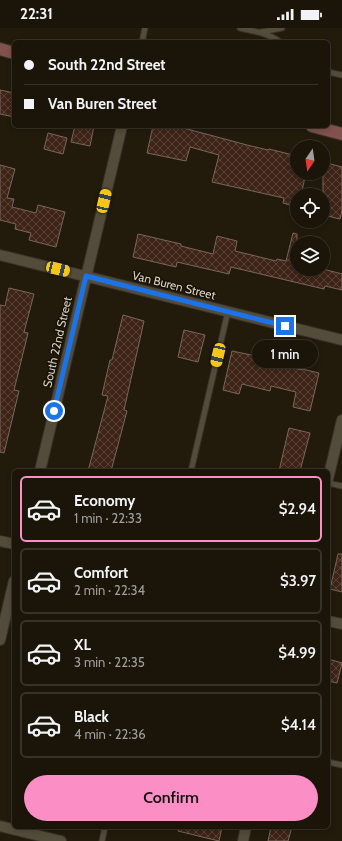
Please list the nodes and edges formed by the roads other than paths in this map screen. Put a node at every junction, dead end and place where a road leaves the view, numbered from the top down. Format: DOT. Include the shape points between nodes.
graph roads {
  1 [pos="145,28"];
  2 [pos="240,28"];
  3 [pos="282,28"];
  4 [pos="256,32"];
  5 [pos="142,40"];
  6 [pos="278,40"];
  7 [pos="0,49"];
  8 [pos="12,52"];
  9 [pos="330,72"];
  10 [pos="342,75"];
  11 [pos="122,128"];
  12 [pos="320,128"];
  13 [pos="342,134"];
  14 [pos="0,255"];
  15 [pos="86,276"];
  16 [pos="228,311"];
  17 [pos="342,340"];
  18 [pos="342,420"];
  19 [pos="40,469"];
  20 [pos="191,469"];
  21 [pos="330,471"];
  22 [pos="330,483"];
  23 [pos="342,486"];
  24 [pos="0,540"];
  25 [pos="12,543"];
  26 [pos="12,589"];
  27 [pos="330,621"];
  28 [pos="342,624"];
  29 [pos="0,640"];
  30 [pos="330,762"];
  31 [pos="342,765"];
  32 [pos="0,826"];
  33 [pos="12,829"];
  34 [pos="12,829"];
  35 [pos="105,829"];
  36 [pos="246,829"];
  37 [pos="61,841"];
  38 [pos="102,841"];
  39 [pos="243,841"];
  1 -- 5 [label="lane"];
  2 -- 4 [label="lane"];
  3 -- 4 [label="lane"];
  4 -- 6 [label="lane"];
  7 -- 8 [label="street"];
  9 -- 10 [label="lane"];
  11 -- 15 [label="street, South 22nd Street"];
  12 -- 13 [label="street"];
  14 -- 15 [label="street, Van Buren Street"];
  15 -- 16 [label="street, Van Buren Street"];
  15 -- 19 [label="street, South 22nd Street"];
  16 -- 17 [label="street, Van Buren Street"];
  16 -- 20 [label="lane"];
  18 -- 21 [label="street"];
  22 -- 23 [label="lane"];
  24 -- 25 [label="street"];
  26 -- 29 [label="street"];
  27 -- 28 [label="street"];
  30 -- 31 [label="lane"];
  32 -- 33 [label="street"];
  34 -- 37 [label="street"];
  35 -- 38 [label="lane"];
  36 -- 39 [label="street"];
}
